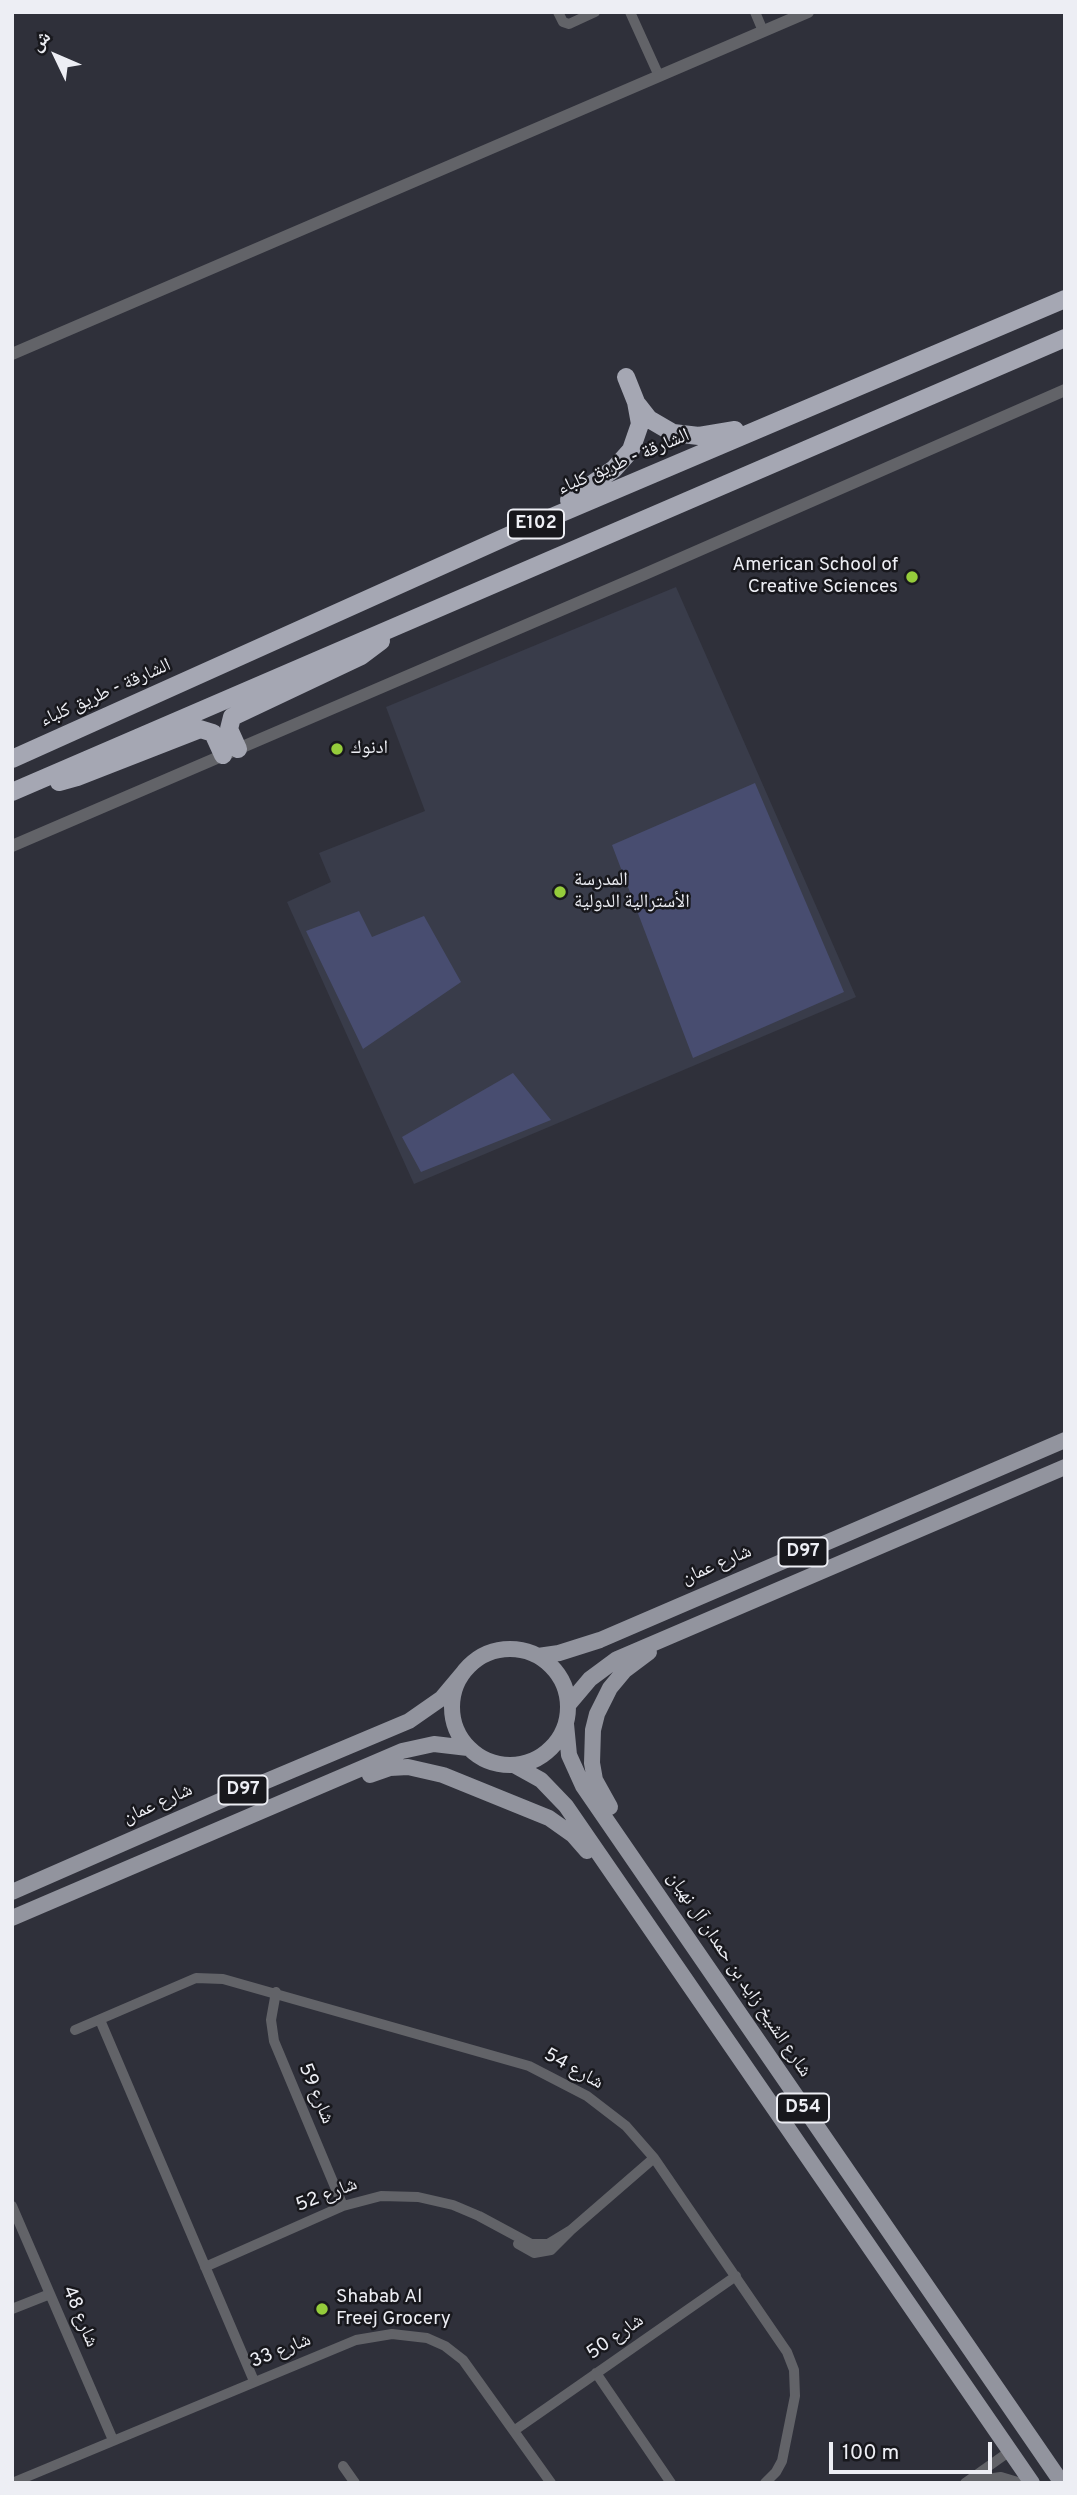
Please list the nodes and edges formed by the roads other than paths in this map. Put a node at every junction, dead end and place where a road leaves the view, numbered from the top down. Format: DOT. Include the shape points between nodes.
graph roads {
  1 [pos="558,12"];
  2 [pos="595,12"];
  3 [pos="630,12"];
  4 [pos="755,12"];
  5 [pos="808,12"];
  6 [pos="763,31"];
  7 [pos="659,76"];
  8 [pos="1065,299"];
  9 [pos="1065,338"];
  10 [pos="12,354"];
  11 [pos="626,377"];
  12 [pos="1065,390"];
  13 [pos="636,402"];
  14 [pos="778,419"];
  15 [pos="519,531"];
  16 [pos="393,629"];
  17 [pos="106,718"];
  18 [pos="12,752"];
  19 [pos="231,752"];
  20 [pos="12,760"];
  21 [pos="34,783"];
  22 [pos="12,792"];
  23 [pos="12,846"];
  24 [pos="1065,1440"];
  25 [pos="1065,1467"];
  26 [pos="659,1642"];
  27 [pos="538,1656"];
  28 [pos="463,1674"];
  29 [pos="568,1705"];
  30 [pos="566,1724"];
  31 [pos="468,1748"];
  32 [pos="514,1765"];
  33 [pos="317,1787"];
  34 [pos="632,1857"];
  35 [pos="619,1883"];
  36 [pos="12,1892"];
  37 [pos="12,1918"];
  38 [pos="276,1992"];
  39 [pos="100,2020"];
  40 [pos="75,2031"];
  41 [pos="654,2158"];
  42 [pos="12,2206"];
  43 [pos="343,2206"];
  44 [pos="205,2267"];
  45 [pos="736,2276"];
  46 [pos="50,2294"];
  47 [pos="12,2309"];
  48 [pos="596,2373"];
  49 [pos="254,2382"];
  50 [pos="515,2430"];
  51 [pos="113,2440"];
  52 [pos="1010,2451"];
  53 [pos="343,2466"];
  54 [pos="29,2480"];
  55 [pos="670,2481"];
  56 [pos="12,2483"];
  57 [pos="355,2483"];
  58 [pos="551,2483"];
  59 [pos="765,2483"];
  60 [pos="965,2483"];
  61 [pos="975,2483"];
  62 [pos="1021,2483"];
  63 [pos="1032,2483"];
  64 [pos="1056,2483"];
  65 [pos="1062,2483"];
  1 -- 2 [label="street" via="569,24"];
  3 -- 7 [label="street"];
  4 -- 6 [label="street"];
  5 -- 6 [label="street"];
  6 -- 7 [label="street"];
  7 -- 10 [label="street"];
  8 -- 14 [label="highway, الشارقة - طريق كلباء / E102"];
  9 -- 16 [label="highway, E102"];
  11 -- 13 [label="highway"];
  12 -- 19 [label="street"];
  13 -- 14 [label="highway" via="649,419 673,433 724,433"];
  13 -- 15 [label="highway" via="637,437 614,469"];
  14 -- 15 [label="highway, الشارقة - طريق كلباء / E102"];
  15 -- 17 [label="highway, الشارقة - طريق كلباء / E102"];
  16 -- 19 [label="highway" via="361,656 232,717"];
  16 -- 21 [label="highway, E102"];
  17 -- 18 [label="highway"];
  17 -- 20 [label="highway, الشارقة - طريق كلباء / E102"];
  19 -- 21 [label="highway" via="212,733 200,729 77,778"];
  19 -- 23 [label="street"];
  21 -- 22 [label="highway, E102"];
  24 -- 27 [label="main road, شارع عمان / D97" via="600,1640"];
  25 -- 26 [label="main road, D97"];
  26 -- 29 [label="main road, D97" via="603,1668"];
  26 -- 34 [label="main road" via="617,1679 604,1698 593,1730 595,1780 630,1842"];
  27 -- 28 [label="main road" via="506,1649 482,1657"];
  27 -- 29 [label="main road" via="560,1677"];
  28 -- 31 [label="main road" via="454,1692 452,1712"];
  28 -- 36 [label="main road, شارع عمان / D97" via="442,1698 410,1721"];
  29 -- 30 [label="main road"];
  30 -- 32 [label="main road" via="546,1753"];
  30 -- 34 [label="main road, شارع الشيخ زايد بن حمدان آل نهيان / D54" via="577,1776"];
  31 -- 32 [label="main road" via="489,1761"];
  31 -- 33 [label="main road, D97" via="412,1747"];
  32 -- 35 [label="main road, D54" via="559,1797"];
  33 -- 35 [label="main road" via="348,1783 390,1768 432,1770 557,1823 580,1842 605,1878"];
  33 -- 37 [label="main road, D97"];
  34 -- 65 [label="main road, شارع الشيخ زايد بن حمدان آل نهيان / D54"];
  35 -- 52 [label="main road, D54"];
  38 -- 39 [label="street, شارع 54" via="236,1981 196,1978"];
  38 -- 41 [label="street, شارع 54" via="529,2066 606,2109"];
  38 -- 43 [label="street, شارع 59" via="271,2020 274,2041"];
  39 -- 40 [label="street, شارع 54"];
  39 -- 44 [label="street"];
  41 -- 43 [label="street, شارع 52" via="571,2230 540,2245 527,2243 453,2205 418,2197 381,2196"];
  41 -- 45 [label="street, شارع 54"];
  42 -- 46 [label="street, شارع 48"];
  43 -- 44 [label="street, شارع 52"];
  44 -- 49 [label="street"];
  45 -- 48 [label="street, شارع 50"];
  45 -- 59 [label="street, شارع 54" via="783,2344 795,2378 782,2461"];
  46 -- 47 [label="street"];
  46 -- 51 [label="street, شارع 48"];
  48 -- 50 [label="street, شارع 50"];
  48 -- 55 [label="street"];
  49 -- 50 [label="street, شارع 33" via="368,2336 415,2336 436,2342 463,2360"];
  49 -- 51 [label="street, شارع 33"];
  50 -- 58 [label="street, شارع 33"];
  51 -- 54 [label="street, شارع 33"];
  52 -- 60 [label="street"];
  52 -- 63 [label="main road, D54"];
  52 -- 64 [label="main road" via="1028,2449"];
  53 -- 57 [label="street"];
  54 -- 56 [label="street, شارع 33"];
  61 -- 62 [label="street" via="993,2477"];
}
